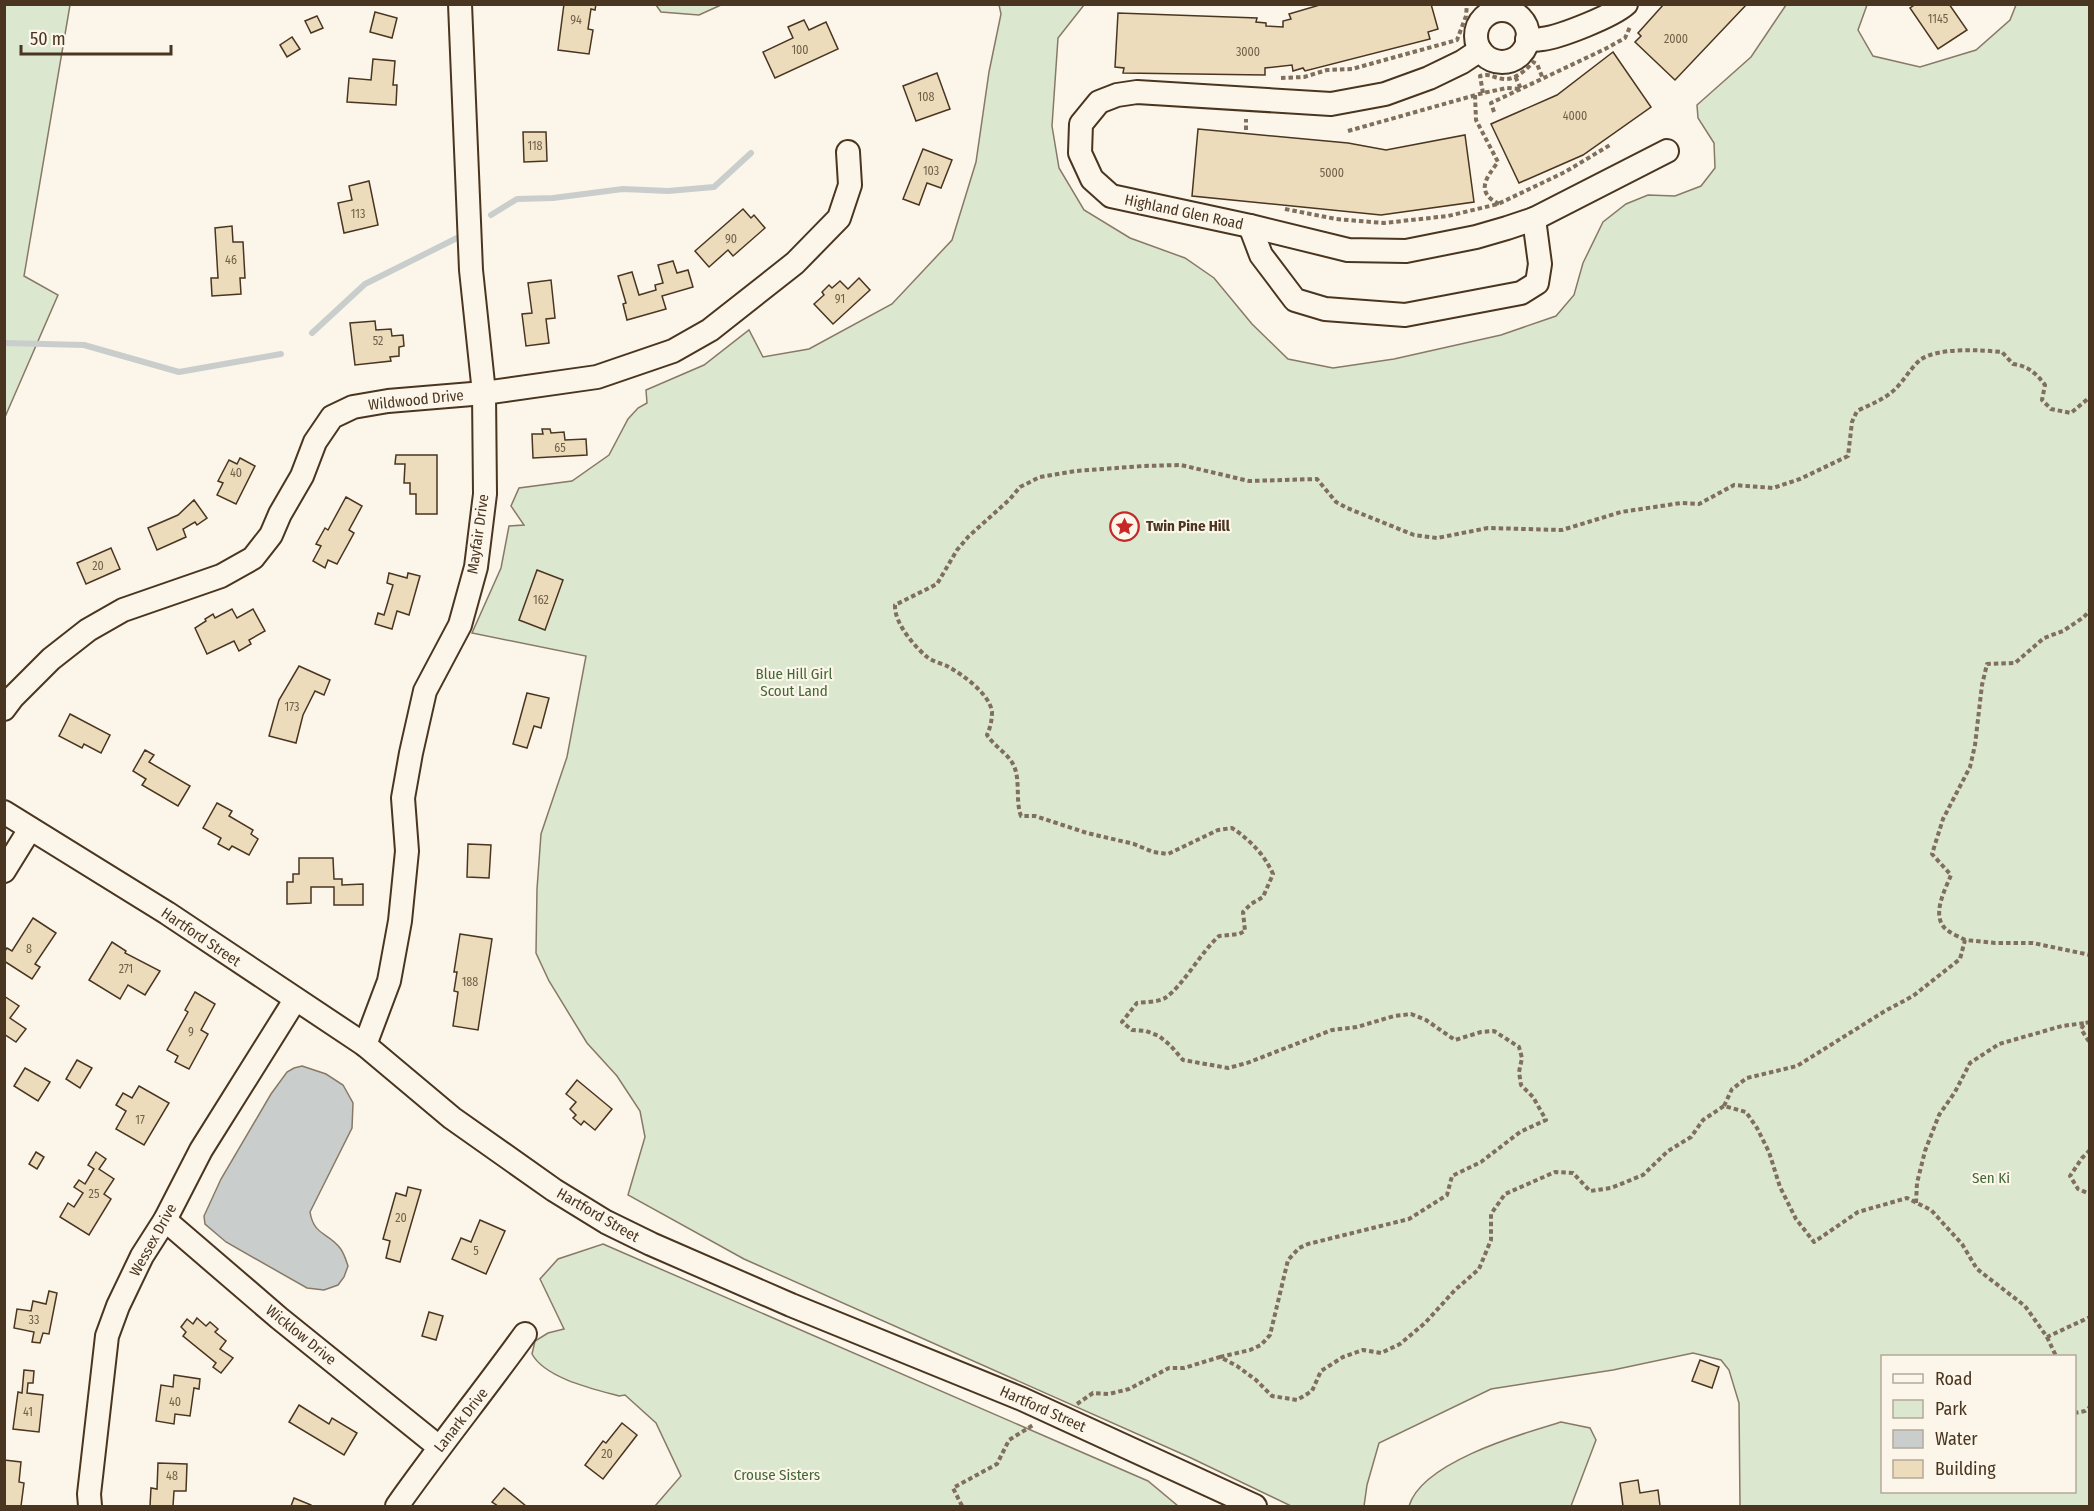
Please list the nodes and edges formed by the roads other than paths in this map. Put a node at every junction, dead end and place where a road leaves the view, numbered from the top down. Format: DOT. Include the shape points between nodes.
graph roads {
  1 [pos="460,4"];
  2 [pos="1495,8"];
  3 [pos="1629,13"];
  4 [pos="1527,39"];
  5 [pos="1480,50"];
  6 [pos="1667,151"];
  7 [pos="848,152"];
  8 [pos="1534,219"];
  9 [pos="1250,226"];
  10 [pos="483,393"];
  11 [pos="4,709"];
  12 [pos="4,812"];
  13 [pos="30,829"];
  14 [pos="4,871"];
  15 [pos="294,1000"];
  16 [pos="365,1045"];
  17 [pos="165,1220"];
  18 [pos="525,1334"];
  19 [pos="439,1447"];
  20 [pos="1249,1505"];
  21 [pos="90,1506"];
  22 [pos="397,1506"];
  1 -- 10 [label="street, Mayfair Drive" via="471,270"];
  2 -- 4 [label="street" via="1515,14 1527,30"];
  2 -- 5 [label="street" via="1478,26"];
  3 -- 4 [label="street" via="1606,16 1540,40"];
  4 -- 5 [label="street" via="1520,55 1512,60 1494,61"];
  5 -- 9 [label="street, Highland Glen Road" via="1429,78 1385,94 1331,104 1137,92 1099,102 1082,124 1080,153 1092,179 1111,196"];
  6 -- 8 [label="street, Highland Glen Road"];
  7 -- 10 [label="street, Wildwood Drive" via="850,185 839,218 795,263 710,330 674,351 597,377"];
  8 -- 9 [label="street, Highland Glen Road" via="1476,237 1406,251 1348,250"];
  8 -- 9 [label="street" via="1540,264 1537,283 1521,292 1405,315 1325,309 1294,300 1261,255"];
  10 -- 11 [label="street, Wildwood Drive" via="388,401 353,407 332,417 315,442 271,535 253,558 221,576 123,610 88,630 51,659"];
  10 -- 16 [label="street, Mayfair Drive" via="485,494 476,567 460,625 425,691 404,798 407,851 400,921 389,981"];
  12 -- 13 [label="street, Hartford Street"];
  13 -- 14 [label="street"];
  13 -- 15 [label="street, Hartford Street" via="167,913"];
  15 -- 16 [label="street, Hartford Street"];
  15 -- 17 [label="street, Wessex Drive" via="201,1150"];
  16 -- 20 [label="street, Hartford Street" via="452,1118 606,1222 791,1305 1056,1414"];
  17 -- 19 [label="street, Wicklow Drive"];
  17 -- 21 [label="street, Wessex Drive" via="142,1256 107,1336"];
  18 -- 19 [label="street, Lanark Drive"];
  19 -- 22 [label="street, Lanark Drive"];
}
